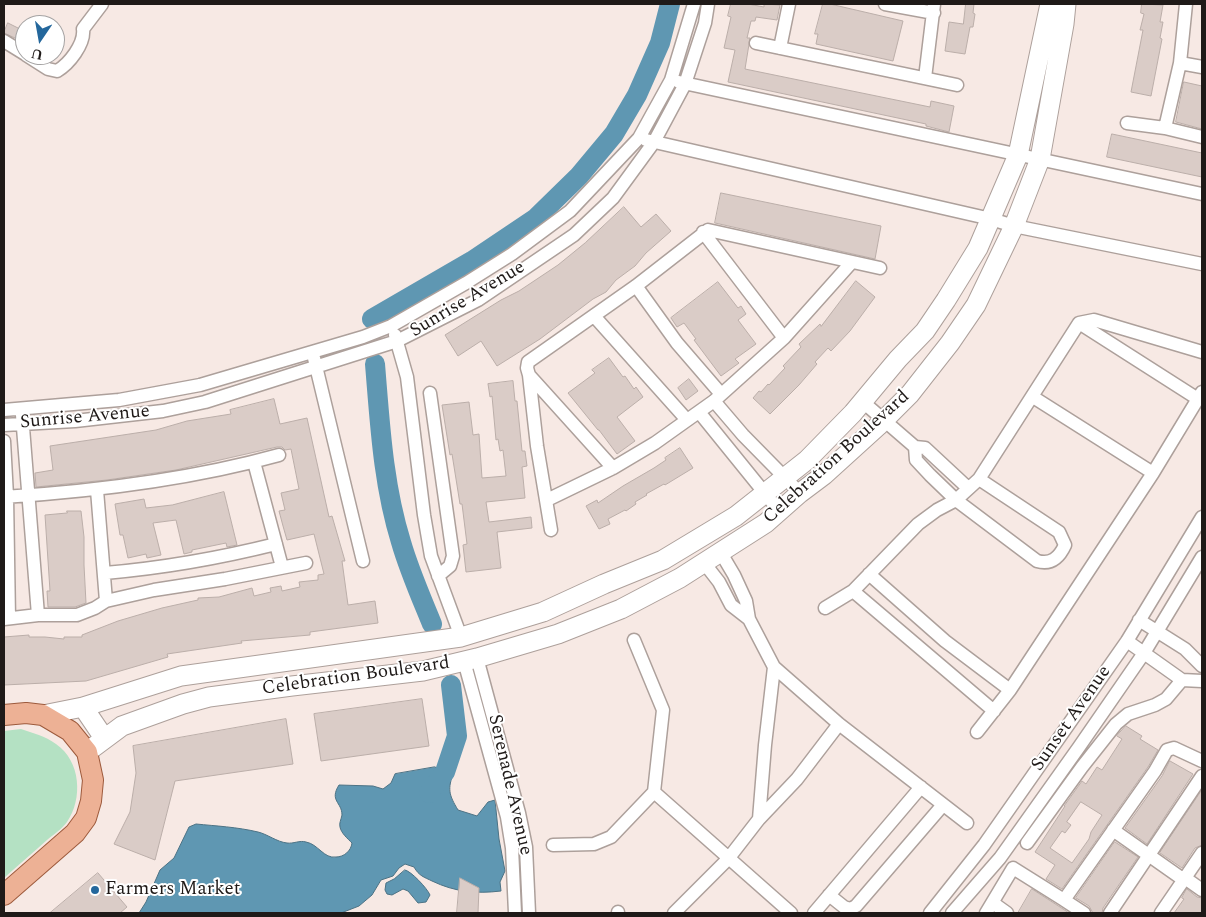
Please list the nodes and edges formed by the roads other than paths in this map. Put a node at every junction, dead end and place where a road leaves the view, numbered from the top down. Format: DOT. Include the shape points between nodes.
graph roads {
  1 [pos="102,4"];
  2 [pos="694,4"];
  3 [pos="708,4"];
  4 [pos="789,4"];
  5 [pos="885,4"];
  6 [pos="1050,4"];
  7 [pos="1066,4"];
  8 [pos="1186,4"];
  9 [pos="934,8"];
  10 [pos="4,41"];
  11 [pos="756,43"];
  12 [pos="15,48"];
  13 [pos="780,48"];
  14 [pos="1180,63"];
  15 [pos="65,64"];
  16 [pos="42,65"];
  17 [pos="65,65"];
  18 [pos="1202,67"];
  19 [pos="925,78"];
  20 [pos="671,80"];
  21 [pos="685,84"];
  22 [pos="957,85"];
  23 [pos="1127,123"];
  24 [pos="1165,128"];
  25 [pos="1202,136"];
  26 [pos="639,138"];
  27 [pos="654,142"];
  28 [pos="1018,155"];
  29 [pos="1040,159"];
  30 [pos="1202,194"];
  31 [pos="991,219"];
  32 [pos="1014,226"];
  33 [pos="703,232"];
  34 [pos="851,263"];
  35 [pos="1202,264"];
  36 [pos="880,268"];
  37 [pos="636,286"];
  38 [pos="594,316"];
  39 [pos="1079,323"];
  40 [pos="391,326"];
  41 [pos="784,338"];
  42 [pos="397,342"];
  43 [pos="312,351"];
  44 [pos="1202,352"];
  45 [pos="315,366"];
  46 [pos="529,375"];
  47 [pos="430,393"];
  48 [pos="1200,395"];
  49 [pos="718,397"];
  50 [pos="1033,397"];
  51 [pos="863,402"];
  52 [pos="22,408"];
  53 [pos="4,410"];
  54 [pos="699,412"];
  55 [pos="687,420"];
  56 [pos="884,420"];
  57 [pos="23,424"];
  58 [pos="4,425"];
  59 [pos="4,441"];
  60 [pos="914,447"];
  61 [pos="279,454"];
  62 [pos="254,462"];
  63 [pos="942,462"];
  64 [pos="612,468"];
  65 [pos="1153,473"];
  66 [pos="930,475"];
  67 [pos="785,477"];
  68 [pos="979,479"];
  69 [pos="968,488"];
  70 [pos="97,490"];
  71 [pos="764,493"];
  72 [pos="800,493"];
  73 [pos="29,494"];
  74 [pos="5,496"];
  75 [pos="547,500"];
  76 [pos="956,500"];
  77 [pos="780,512"];
  78 [pos="1202,517"];
  79 [pos="552,530"];
  80 [pos="276,544"];
  81 [pos="721,553"];
  82 [pos="1202,557"];
  83 [pos="363,561"];
  84 [pos="306,564"];
  85 [pos="705,564"];
  86 [pos="282,567"];
  87 [pos="105,573"];
  88 [pos="869,574"];
  89 [pos="438,576"];
  90 [pos="853,591"];
  91 [pos="106,601"];
  92 [pos="825,608"];
  93 [pos="38,615"];
  94 [pos="6,619"];
  95 [pos="749,619"];
  96 [pos="1139,620"];
  97 [pos="1157,632"];
  98 [pos="461,637"];
  99 [pos="634,640"];
  100 [pos="1127,641"];
  101 [pos="1144,653"];
  102 [pos="471,659"];
  103 [pos="1202,666"];
  104 [pos="774,667"];
  105 [pos="1182,680"];
  106 [pos="1202,681"];
  107 [pos="1010,690"];
  108 [pos="84,707"];
  109 [pos="994,711"];
  110 [pos="4,715"];
  111 [pos="43,715"];
  112 [pos="839,724"];
  113 [pos="977,732"];
  114 [pos="104,738"];
  115 [pos="87,752"];
  116 [pos="1202,760"];
  117 [pos="1202,776"];
  118 [pos="921,787"];
  119 [pos="654,792"];
  120 [pos="942,806"];
  121 [pos="759,818"];
  122 [pos="967,823"];
  123 [pos="1113,830"];
  124 [pos="1028,843"];
  125 [pos="553,845"];
  126 [pos="1202,853"];
  127 [pos="1148,855"];
  128 [pos="728,859"];
  129 [pos="1184,879"];
  130 [pos="1202,890"];
  131 [pos="4,895"];
  132 [pos="829,895"];
  133 [pos="1064,900"];
  134 [pos="989,908"];
  135 [pos="515,913"];
  136 [pos="529,913"];
  137 [pos="674,913"];
  138 [pos="791,913"];
  139 [pos="814,913"];
  140 [pos="930,913"];
  141 [pos="952,913"];
  142 [pos="1007,913"];
  143 [pos="1084,913"];
  144 [pos="1110,913"];
  145 [pos="1162,913"];
  1 -- 15 [label="street" via="83,29 78,48"];
  2 -- 20 [label="street, Sunrise Avenue"];
  3 -- 21 [label="street, Sunrise Avenue"];
  4 -- 13 [label="street"];
  5 -- 9 [label="street"];
  6 -- 28 [label="street, Celebration Boulevard"];
  7 -- 29 [label="street, Celebration Boulevard"];
  8 -- 14 [label="street"];
  9 -- 19 [label="street"];
  10 -- 12 [label="street"];
  11 -- 13 [label="street"];
  13 -- 19 [label="street"];
  14 -- 18 [label="street"];
  14 -- 24 [label="street"];
  16 -- 17 [label="street" via="56,71"];
  19 -- 22 [label="street"];
  20 -- 21 [label="street"];
  20 -- 26 [label="street, Sunrise Avenue"];
  21 -- 27 [label="street, Sunrise Avenue"];
  21 -- 28 [label="street"];
  23 -- 24 [label="street"];
  24 -- 25 [label="street"];
  26 -- 27 [label="street"];
  26 -- 40 [label="street, Sunrise Avenue" via="570,211 512,254"];
  27 -- 31 [label="street"];
  27 -- 42 [label="street, Sunrise Avenue" via="613,198 574,235 478,300"];
  28 -- 29 [label="street"];
  28 -- 31 [label="street, Celebration Boulevard"];
  29 -- 30 [label="street"];
  29 -- 32 [label="street, Celebration Boulevard"];
  31 -- 32 [label="street"];
  31 -- 51 [label="street, Celebration Boulevard" via="978,248 925,331"];
  32 -- 35 [label="street"];
  32 -- 56 [label="street, Celebration Boulevard" via="976,305 924,377"];
  33 -- 34 [label="street" via="712,229"];
  33 -- 37 [label="street"];
  33 -- 41 [label="street"];
  34 -- 36 [label="street"];
  34 -- 41 [label="street"];
  37 -- 38 [label="street"];
  37 -- 49 [label="street"];
  38 -- 46 [label="street" via="528,362"];
  38 -- 55 [label="street"];
  39 -- 44 [label="street" via="1094,320"];
  39 -- 48 [label="street"];
  39 -- 50 [label="street"];
  40 -- 42 [label="street"];
  40 -- 43 [label="street, Sunrise Avenue"];
  41 -- 49 [label="street"];
  42 -- 45 [label="street, Sunrise Avenue"];
  42 -- 89 [label="street" via="407,377 424,515"];
  43 -- 45 [label="street"];
  43 -- 52 [label="street, Sunrise Avenue" via="200,385 157,394"];
  45 -- 57 [label="street, Sunrise Avenue" via="205,402 163,411"];
  45 -- 83 [label="street"];
  46 -- 64 [label="street"];
  46 -- 75 [label="street"];
  47 -- 89 [label="street" via="453,556 450,566"];
  48 -- 65 [label="street"];
  49 -- 54 [label="street"];
  49 -- 67 [label="street" via="743,435"];
  50 -- 65 [label="street"];
  50 -- 68 [label="street"];
  51 -- 56 [label="street"];
  51 -- 67 [label="street, Celebration Boulevard"];
  52 -- 53 [label="street, Sunrise Avenue"];
  52 -- 57 [label="street"];
  54 -- 55 [label="street"];
  54 -- 71 [label="street"];
  55 -- 64 [label="street"];
  56 -- 60 [label="street"];
  56 -- 72 [label="street, Celebration Boulevard"];
  57 -- 58 [label="street, Sunrise Avenue"];
  57 -- 73 [label="street"];
  59 -- 74 [label="street"];
  60 -- 63 [label="street" via="925,448"];
  60 -- 66 [label="street" via="916,460"];
  61 -- 62 [label="street"];
  62 -- 70 [label="street" via="206,474"];
  62 -- 80 [label="street"];
  63 -- 66 [label="street"];
  63 -- 69 [label="street"];
  64 -- 75 [label="street"];
  65 -- 107 [label="street"];
  66 -- 76 [label="street"];
  67 -- 71 [label="street, Celebration Boulevard"];
  67 -- 72 [label="street"];
  68 -- 69 [label="street"];
  68 -- 76 [label="street" via="1059,532 1065,545 1055,559 1047,563 1036,561"];
  69 -- 76 [label="street"];
  70 -- 73 [label="street"];
  70 -- 87 [label="street"];
  71 -- 77 [label="street"];
  71 -- 98 [label="street, Celebration Boulevard" via="736,516 663,560 543,612"];
  72 -- 77 [label="street, Celebration Boulevard"];
  73 -- 74 [label="street"];
  73 -- 93 [label="street"];
  74 -- 94 [label="street"];
  75 -- 79 [label="street"];
  76 -- 88 [label="street" via="918,524"];
  77 -- 81 [label="street, Celebration Boulevard"];
  78 -- 96 [label="street, Sunset Avenue"];
  80 -- 86 [label="street"];
  80 -- 87 [label="street" via="142,570"];
  81 -- 85 [label="street, Celebration Boulevard"];
  81 -- 95 [label="street" via="746,601"];
  82 -- 97 [label="street, Sunset Avenue"];
  84 -- 86 [label="street"];
  85 -- 95 [label="street" via="719,582 730,605"];
  85 -- 102 [label="street, Celebration Boulevard" via="621,610 558,634"];
  86 -- 91 [label="street"];
  87 -- 91 [label="street"];
  88 -- 90 [label="street"];
  88 -- 107 [label="street" via="946,641"];
  89 -- 98 [label="street"];
  90 -- 92 [label="street"];
  90 -- 109 [label="street"];
  91 -- 93 [label="street" via="77,615"];
  93 -- 94 [label="street"];
  95 -- 104 [label="street"];
  96 -- 97 [label="street"];
  96 -- 100 [label="street, Sunset Avenue"];
  97 -- 101 [label="street, Sunset Avenue"];
  97 -- 103 [label="street" via="1184,649"];
  98 -- 108 [label="street, Celebration Boulevard" via="181,676"];
  99 -- 119 [label="street" via="663,710"];
  100 -- 101 [label="street"];
  100 -- 140 [label="street, Sunset Avenue" via="984,845"];
  101 -- 105 [label="street"];
  101 -- 141 [label="street, Sunset Avenue" via="1000,858"];
  102 -- 114 [label="street, Celebration Boulevard" via="423,672 209,698 149,715"];
  102 -- 135 [label="street, Serenade Avenue" via="507,817"];
  102 -- 136 [label="street, Serenade Avenue" via="519,813 526,847"];
  104 -- 112 [label="street"];
  104 -- 121 [label="street"];
  105 -- 106 [label="street"];
  105 -- 124 [label="street" via="1166,699 1128,714 1116,724"];
  107 -- 109 [label="street"];
  108 -- 111 [label="street, Celebration Boulevard"];
  108 -- 114 [label="street"];
  109 -- 113 [label="street"];
  110 -- 111 [label="main road"];
  111 -- 115 [label="main road" via="70,731"];
  112 -- 118 [label="street"];
  112 -- 121 [label="street" via="797,779"];
  114 -- 115 [label="street, Celebration Boulevard"];
  115 -- 131 [label="main road" via="93,780 92,801 86,818 68,841"];
  116 -- 123 [label="street" via="1174,748 1169,749"];
  117 -- 127 [label="street"];
  118 -- 120 [label="street"];
  118 -- 132 [label="street"];
  119 -- 125 [label="street" via="611,837 594,844"];
  119 -- 128 [label="street"];
  120 -- 122 [label="street"];
  120 -- 132 [label="street" via="856,906 844,906"];
  121 -- 128 [label="street"];
  123 -- 127 [label="street"];
  123 -- 133 [label="street"];
  126 -- 129 [label="street"];
  127 -- 129 [label="street"];
  127 -- 144 [label="street"];
  128 -- 137 [label="street"];
  128 -- 138 [label="street"];
  129 -- 130 [label="street"];
  129 -- 145 [label="street"];
  132 -- 139 [label="street"];
  133 -- 134 [label="street" via="1013,868"];
  133 -- 143 [label="street"];
  134 -- 142 [label="street"];
}
